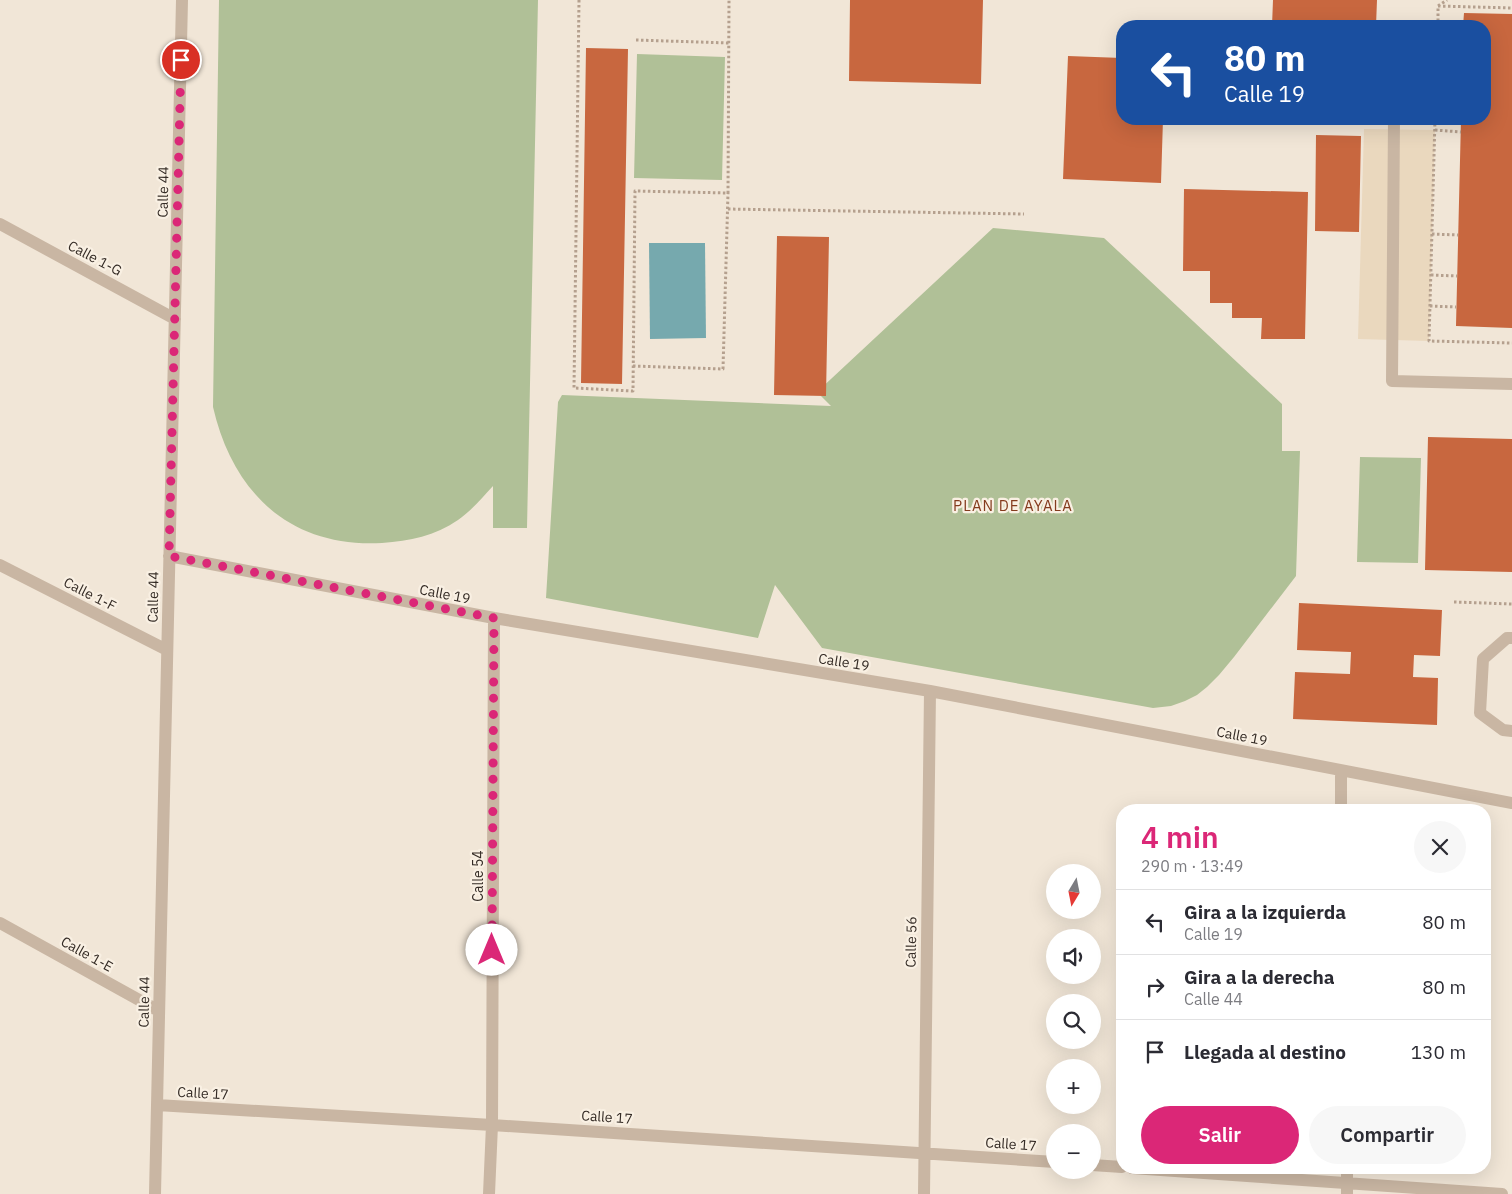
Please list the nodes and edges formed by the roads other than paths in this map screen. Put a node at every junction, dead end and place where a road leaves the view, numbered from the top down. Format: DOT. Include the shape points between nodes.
graph roads {
  1 [pos="182,0"];
  2 [pos="1394,125"];
  3 [pos="0,224"];
  4 [pos="175,318"];
  5 [pos="1512,384"];
  6 [pos="169,556"];
  7 [pos="0,565"];
  8 [pos="494,618"];
  9 [pos="1512,638"];
  10 [pos="167,650"];
  11 [pos="930,691"];
  12 [pos="1512,731"];
  13 [pos="1340,771"];
  14 [pos="1512,803"];
  15 [pos="1341,804"];
  16 [pos="0,923"];
  17 [pos="159,1011"];
  18 [pos="157,1105"];
  19 [pos="492,1125"];
  20 [pos="923,1152"];
  21 [pos="1046,1161"];
  22 [pos="1101,1166"];
  23 [pos="1116,1167"];
  24 [pos="1196,1174"];
  25 [pos="1347,1174"];
  26 [pos="1347,1188"];
  27 [pos="155,1194"];
  28 [pos="489,1194"];
  29 [pos="924,1194"];
  30 [pos="1502,1194"];
  1 -- 4 [label="street, Calle 44"];
  2 -- 5 [label="street" via="1392,381"];
  3 -- 4 [label="street, Calle 1-G"];
  4 -- 6 [label="street, Calle 44"];
  6 -- 8 [label="street, Calle 19"];
  6 -- 10 [label="street, Calle 44"];
  7 -- 10 [label="street, Calle 1-F"];
  8 -- 11 [label="street, Calle 19"];
  8 -- 19 [label="street, Calle 54"];
  9 -- 12 [label="street" via="1507,638 1483,659 1480,713 1503,730"];
  10 -- 17 [label="street, Calle 44"];
  11 -- 13 [label="street, Calle 19"];
  11 -- 20 [label="street, Calle 56"];
  13 -- 14 [label="street, Calle 19"];
  13 -- 15 [label="street"];
  16 -- 17 [label="street, Calle 1-E"];
  17 -- 18 [label="street, Calle 44"];
  18 -- 19 [label="street, Calle 17"];
  18 -- 27 [label="street, Calle 44"];
  19 -- 20 [label="street, Calle 17"];
  19 -- 28 [label="street, Calle 54"];
  20 -- 21 [label="street, Calle 17"];
  20 -- 29 [label="street, Calle 56"];
  22 -- 23 [label="street"];
  24 -- 26 [label="street"];
  25 -- 26 [label="street"];
  26 -- 30 [label="street"];
}
